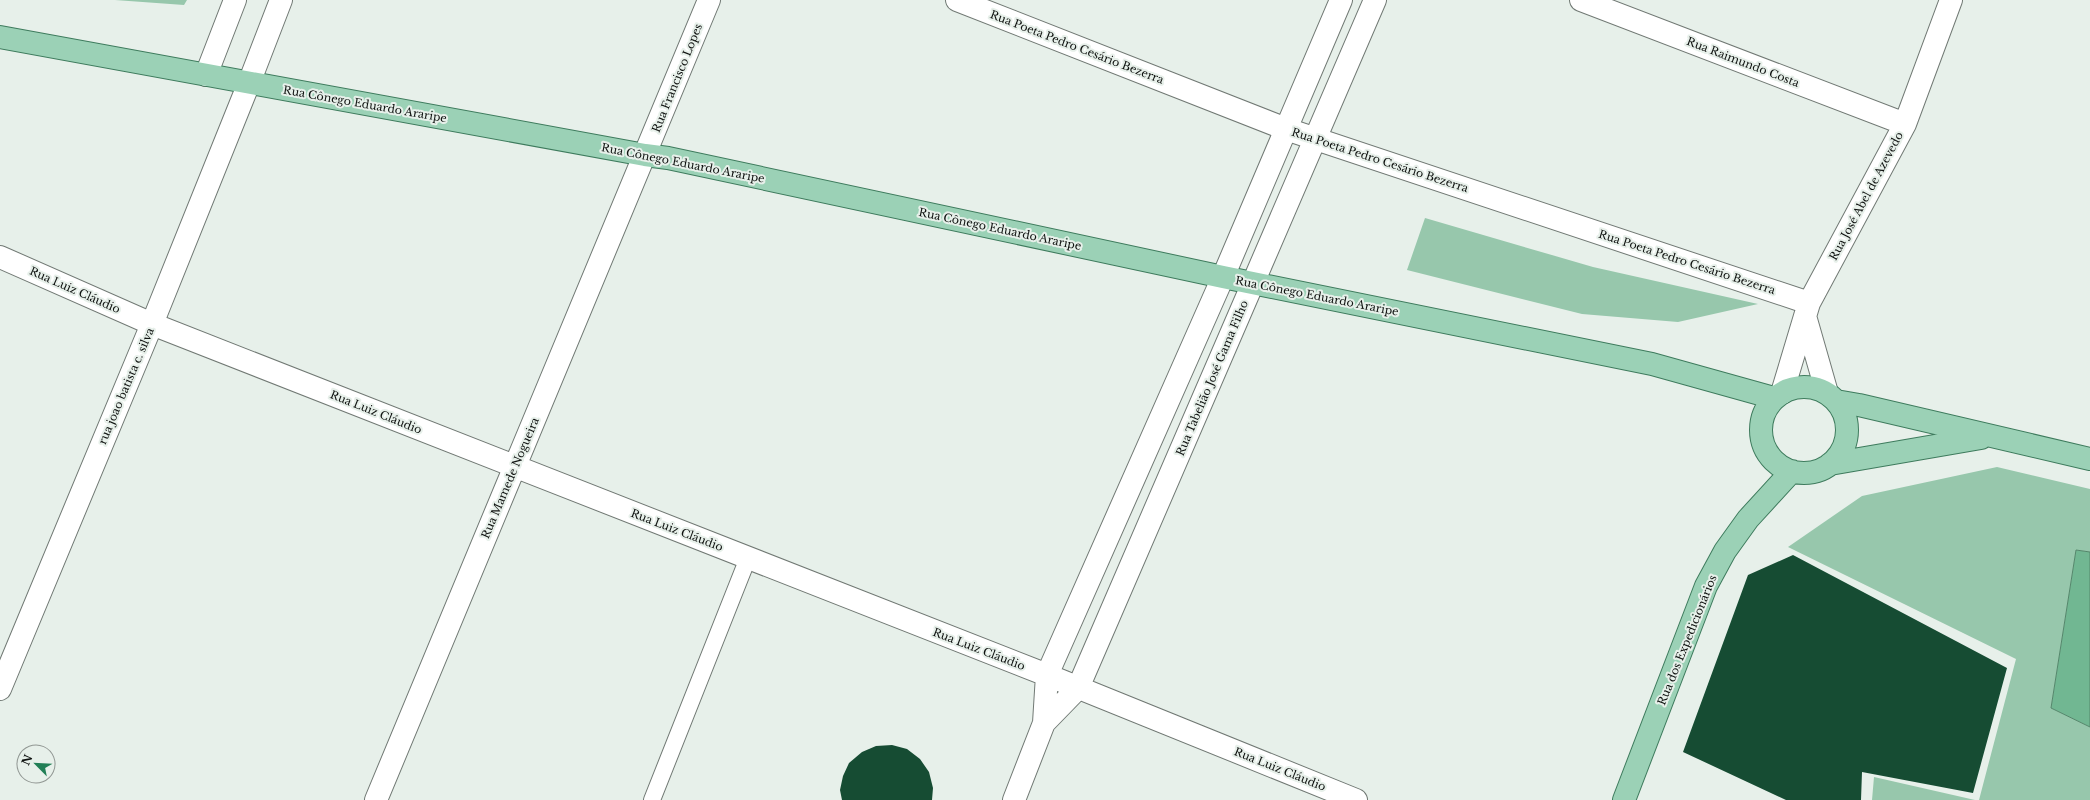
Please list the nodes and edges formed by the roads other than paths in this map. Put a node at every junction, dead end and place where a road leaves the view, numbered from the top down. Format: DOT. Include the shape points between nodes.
graph roads {
  1 [pos="235,0"];
  2 [pos="281,0"];
  3 [pos="708,0"];
  4 [pos="957,0"];
  5 [pos="1341,0"];
  6 [pos="1375,0"];
  7 [pos="1581,0"];
  8 [pos="1951,0"];
  9 [pos="0,37"];
  10 [pos="206,75"];
  11 [pos="249,83"];
  12 [pos="1905,124"];
  13 [pos="1286,129"];
  14 [pos="1316,139"];
  15 [pos="645,155"];
  16 [pos="0,257"];
  17 [pos="1223,277"];
  18 [pos="1253,283"];
  19 [pos="1807,309"];
  20 [pos="152,324"];
  21 [pos="1778,395"];
  22 [pos="1832,397"];
  23 [pos="1990,436"];
  24 [pos="2090,459"];
  25 [pos="1830,464"];
  26 [pos="515,467"];
  27 [pos="1792,471"];
  28 [pos="748,558"];
  29 [pos="1047,675"];
  30 [pos="0,688"];
  31 [pos="1078,688"];
  32 [pos="1044,723"];
  33 [pos="376,800"];
  34 [pos="652,800"];
  35 [pos="1014,800"];
  36 [pos="1356,800"];
  37 [pos="1624,800"];
  1 -- 10 [label="street"];
  2 -- 11 [label="street, rua joao batista c. silva"];
  3 -- 15 [label="street, Rua Francisco Lopes"];
  4 -- 13 [label="street, Rua Poeta Pedro Cesário Bezerra"];
  5 -- 13 [label="street, Rua Tabelião José Gama Filho"];
  6 -- 14 [label="street, Rua Tabelião José Gama Filho"];
  7 -- 12 [label="street, Rua Raimundo Costa"];
  8 -- 12 [label="street, Rua José Abel de Azevedo"];
  9 -- 10 [label="main road, Rua Cônego Eduardo Araripe"];
  10 -- 11 [label="main road, Rua Cônego Eduardo Araripe"];
  11 -- 15 [label="main road, Rua Cônego Eduardo Araripe"];
  11 -- 20 [label="street, rua joao batista c. silva"];
  12 -- 19 [label="street, Rua José Abel de Azevedo"];
  13 -- 14 [label="street, Rua Poeta Pedro Cesário Bezerra"];
  13 -- 17 [label="street, Rua Tabelião José Gama Filho"];
  14 -- 18 [label="street, Rua Tabelião José Gama Filho"];
  14 -- 19 [label="street, Rua Poeta Pedro Cesário Bezerra"];
  15 -- 17 [label="main road, Rua Cônego Eduardo Araripe"];
  15 -- 26 [label="street, Rua Mamede Nogueira"];
  16 -- 20 [label="street, Rua Luiz Cláudio"];
  17 -- 18 [label="main road, Rua Cônego Eduardo Araripe"];
  17 -- 29 [label="street, Rua Tabelião José Gama Filho"];
  18 -- 21 [label="main road, Rua Cônego Eduardo Araripe" via="1652,364"];
  18 -- 31 [label="street, Rua Tabelião José Gama Filho"];
  19 -- 21 [label="street, Rua José Abel de Azevedo"];
  19 -- 22 [label="street"];
  20 -- 26 [label="street, Rua Luiz Cláudio"];
  20 -- 30 [label="street, rua joao batista c. silva"];
  21 -- 22 [label="main road" via="1790,389 1810,387"];
  21 -- 27 [label="main road" via="1766,408 1761,433 1770,457 1780,466"];
  22 -- 23 [label="main road"];
  22 -- 25 [label="main road" via="1846,418 1846,439 1843,448"];
  23 -- 24 [label="main road"];
  23 -- 25 [label="main road"];
  25 -- 27 [label="main road" via="1812,473"];
  26 -- 28 [label="street, Rua Luiz Cláudio"];
  26 -- 33 [label="street, Rua Mamede Nogueira"];
  27 -- 37 [label="main road, Rua dos Expedicionários" via="1748,519 1725,551 1706,586"];
  28 -- 29 [label="street, Rua Luiz Cláudio"];
  28 -- 34 [label="lane"];
  29 -- 31 [label="street, Rua Luiz Cláudio"];
  29 -- 32 [label="street, Rua Tabelião José Gama Filho"];
  31 -- 32 [label="street, Rua Tabelião José Gama Filho"];
  31 -- 36 [label="street, Rua Luiz Cláudio"];
  32 -- 35 [label="street, Rua Tabelião José Gama Filho"];
}
